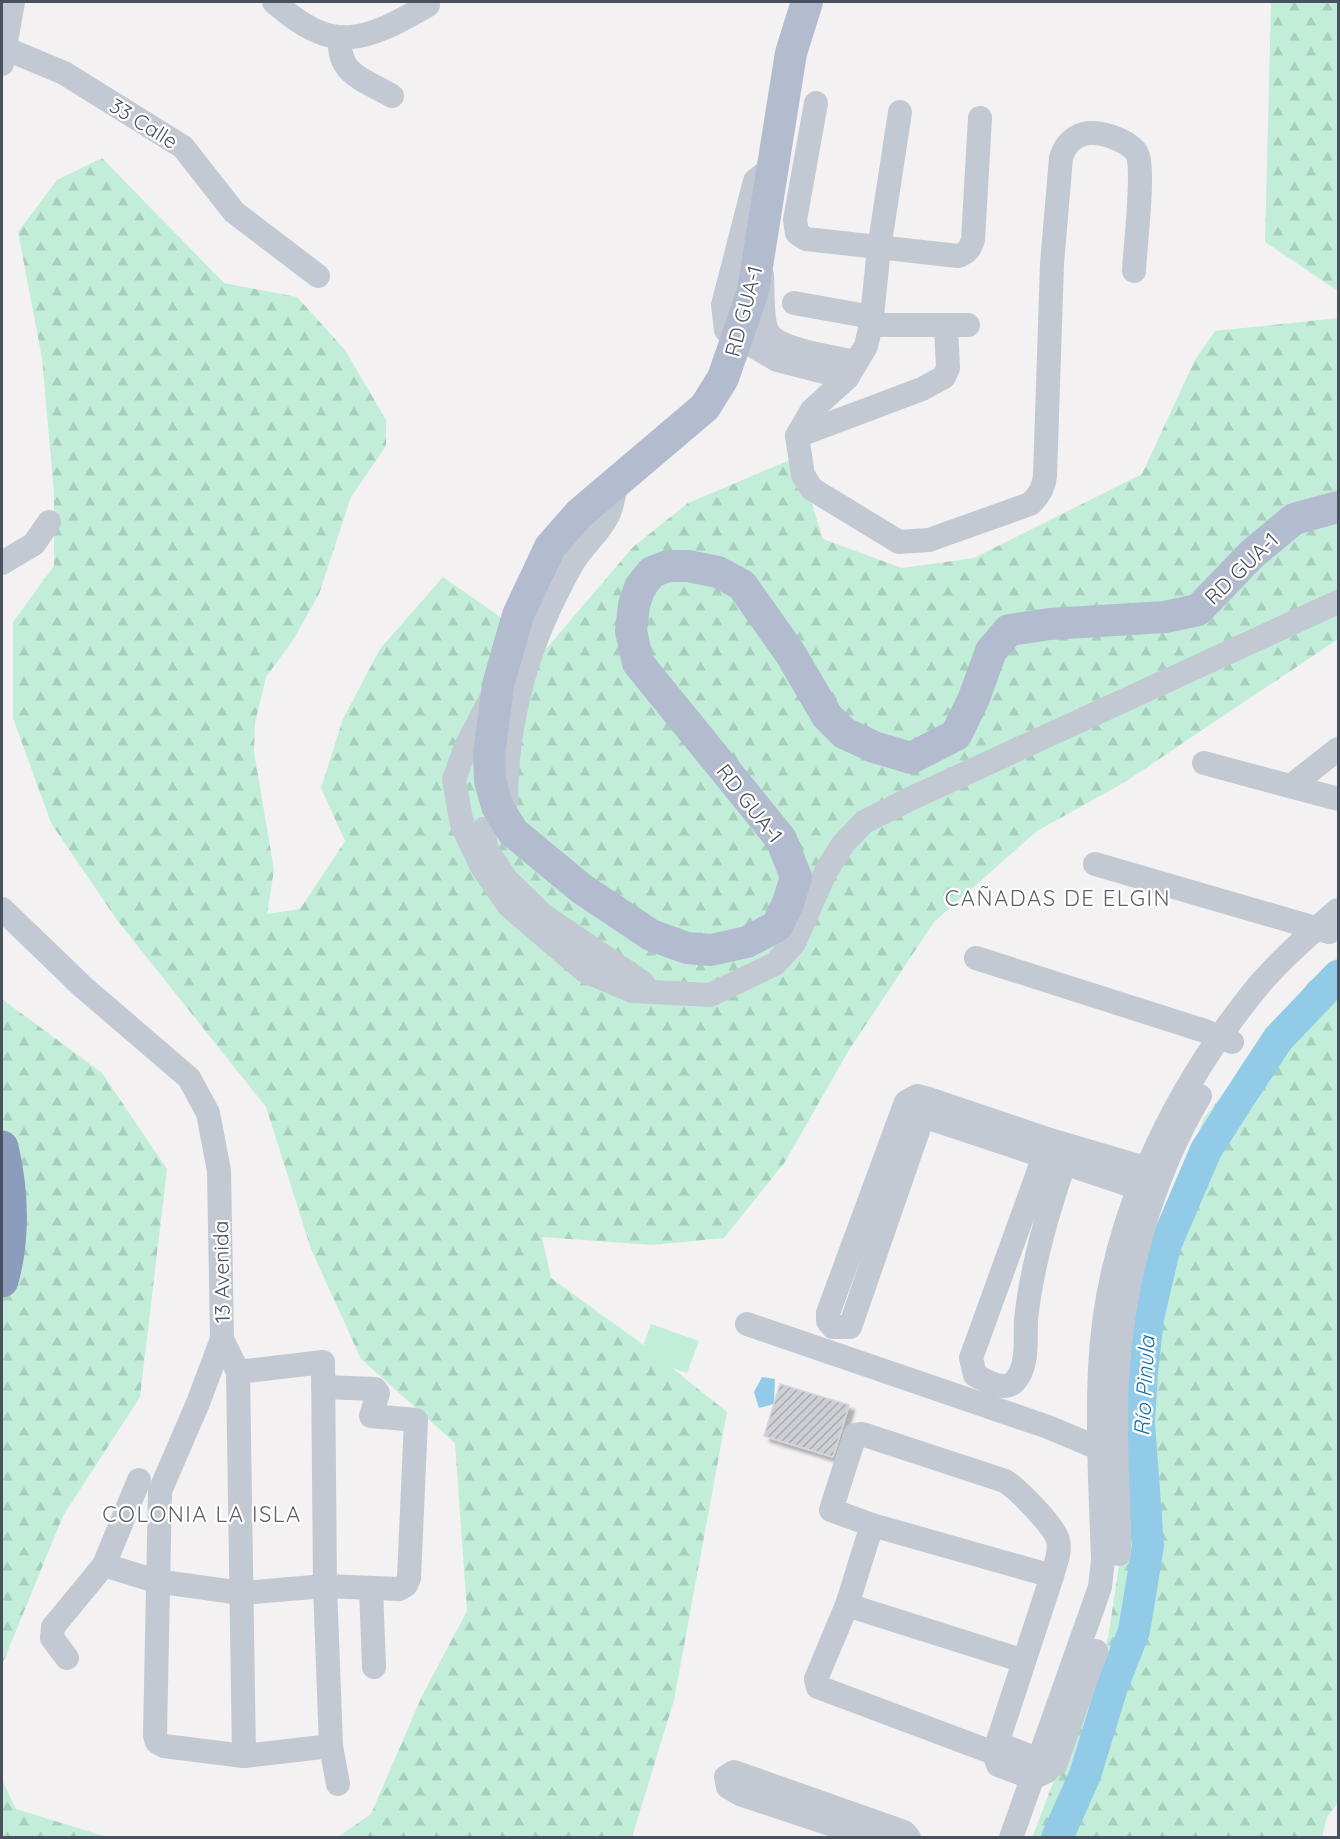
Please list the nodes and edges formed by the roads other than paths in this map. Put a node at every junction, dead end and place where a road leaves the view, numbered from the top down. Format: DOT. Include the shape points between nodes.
graph roads {
  1 [pos="13,2"];
  2 [pos="274,2"];
  3 [pos="807,2"];
  4 [pos="428,5"];
  5 [pos="340,40"];
  6 [pos="3,53"];
  7 [pos="392,96"];
  8 [pos="816,103"];
  9 [pos="900,112"];
  10 [pos="980,118"];
  11 [pos="772,167"];
  12 [pos="760,248"];
  13 [pos="879,249"];
  14 [pos="1134,271"];
  15 [pos="318,276"];
  16 [pos="794,303"];
  17 [pos="872,321"];
  18 [pos="851,370"];
  19 [pos="797,436"];
  20 [pos="617,482"];
  21 [pos="1338,507"];
  22 [pos="49,522"];
  23 [pos="2,563"];
  24 [pos="1338,602"];
  25 [pos="498,685"];
  26 [pos="1338,748"];
  27 [pos="1203,763"];
  28 [pos="1291,786"];
  29 [pos="499,796"];
  30 [pos="1338,799"];
  31 [pos="459,809"];
  32 [pos="484,830"];
  33 [pos="1095,864"];
  34 [pos="2,909"];
  35 [pos="1338,910"];
  36 [pos="1331,931"];
  37 [pos="976,958"];
  38 [pos="657,993"];
  39 [pos="1227,1040"];
  40 [pos="918,1108"];
  41 [pos="2,1147"];
  42 [pos="1057,1151"];
  43 [pos="1151,1181"];
  44 [pos="2,1281"];
  45 [pos="747,1323"];
  46 [pos="222,1340"];
  47 [pos="238,1372"];
  48 [pos="323,1387"];
  49 [pos="1060,1431"];
  50 [pos="1109,1453"];
  51 [pos="140,1480"];
  52 [pos="1101,1489"];
  53 [pos="872,1525"];
  54 [pos="104,1565"];
  55 [pos="1052,1576"];
  56 [pos="156,1581"];
  57 [pos="325,1586"];
  58 [pos="371,1588"];
  59 [pos="241,1593"];
  60 [pos="847,1605"];
  61 [pos="67,1658"];
  62 [pos="1024,1660"];
  63 [pos="374,1667"];
  64 [pos="331,1746"];
  65 [pos="994,1753"];
  66 [pos="244,1756"];
  67 [pos="1042,1769"];
  68 [pos="338,1784"];
  69 [pos="872,1838"];
  70 [pos="909,1838"];
  71 [pos="1011,1838"];
  72 [pos="1027,1838"];
  1 -- 6 [label="street"];
  2 -- 5 [label="street" via="298,23"];
  3 -- 11 [label="main road, RD GUA-1" via="791,53"];
  4 -- 5 [label="street" via="386,30"];
  5 -- 7 [label="street" via="339,57 346,69"];
  6 -- 15 [label="street, 33 Calle" via="64,73 183,147 234,212"];
  8 -- 13 [label="street" via="795,220 797,233 806,239"];
  9 -- 13 [label="street"];
  10 -- 13 [label="street" via="970,248 958,256"];
  11 -- 12 [label="main road, RD GUA-1"];
  11 -- 18 [label="street" via="755,180 723,305 726,330 777,360"];
  12 -- 18 [label="street" via="769,334 782,344"];
  12 -- 20 [label="main road, RD GUA-1" via="753,291 723,378 705,406"];
  13 -- 17 [label="street"];
  14 -- 19 [label="street" via="1137,153 1129,145 1101,133 1079,135 1067,144 1061,158 1052,264 1045,476 1041,491 1029,504 929,540 899,542 812,489 803,475"];
  16 -- 17 [label="street"];
  17 -- 18 [label="street" via="866,346"];
  17 -- 19 [label="street" via="957,326 944,377"];
  18 -- 19 [label="street" via="812,410"];
  20 -- 25 [label="main road, RD GUA-1" via="579,514 550,547 518,615"];
  20 -- 29 [label="street" via="608,514 572,563 543,620 518,688 506,774"];
  21 -- 29 [label="main road, RD GUA-1" via="1294,519 1252,554 1198,610 1166,617 1009,630 991,651 956,735 911,758 844,733 827,716 790,652 742,585 718,572 688,566 668,566 652,572 640,587 634,605 632,632 638,663 781,839 796,877 777,926 747,942 711,950 687,948 651,935 582,889 513,832 497,806"];
  22 -- 23 [label="street" via="34,544"];
  24 -- 38 [label="street" via="864,822 843,844 826,871 794,942 775,964 710,995"];
  25 -- 29 [label="main road, RD GUA-1" via="489,755"];
  25 -- 31 [label="street" via="466,746 454,780"];
  26 -- 28 [label="street"];
  27 -- 28 [label="street"];
  28 -- 30 [label="street"];
  29 -- 31 [label="street" via="471,797"];
  31 -- 38 [label="street" via="462,825 482,867 509,906 585,971 632,991"];
  32 -- 38 [label="street" via="486,849 506,879 544,916"];
  33 -- 36 [label="street"];
  34 -- 46 [label="street, 13 Avenida" via="83,987 189,1078 208,1113 219,1171"];
  35 -- 36 [label="street"];
  36 -- 39 [label="street" via="1260,984"];
  37 -- 39 [label="street"];
  39 -- 43 [label="street" via="1180,1099"];
  40 -- 40 [label="street" via="828,1313 833,1327 850,1327"];
  40 -- 42 [label="street"];
  41 -- 44 [label="highway" via="10,1180 10,1221"];
  42 -- 42 [label="street" via="971,1358 975,1375 996,1385 1014,1382 1022,1369 1030,1286"];
  42 -- 43 [label="street"];
  43 -- 50 [label="street" via="1118,1253 1104,1327 1100,1368"];
  45 -- 49 [label="street"];
  46 -- 47 [label="street, 13 Avenida"];
  46 -- 56 [label="street" via="160,1491"];
  47 -- 48 [label="street" via="323,1362"];
  47 -- 59 [label="street, 13 Avenida"];
  48 -- 57 [label="street"];
  48 -- 58 [label="street" via="375,1389 378,1393 371,1416 416,1420 409,1578 399,1589"];
  49 -- 50 [label="street"];
  49 -- 52 [label="street"];
  50 -- 52 [label="street"];
  50 -- 67 [label="street" via="1120,1559 1114,1590 1077,1708"];
  51 -- 54 [label="street"];
  52 -- 67 [label="street" via="1100,1587"];
  53 -- 55 [label="street"];
  53 -- 55 [label="street" via="830,1508 858,1433 1012,1486 1056,1536 1058,1555"];
  53 -- 60 [label="street"];
  54 -- 56 [label="street"];
  54 -- 61 [label="street" via="53,1628 52,1638"];
  55 -- 62 [label="street"];
  56 -- 59 [label="street"];
  56 -- 66 [label="street" via="157,1742"];
  57 -- 58 [label="street"];
  57 -- 59 [label="street"];
  57 -- 64 [label="street"];
  58 -- 63 [label="street"];
  59 -- 66 [label="street, 13 Avenida"];
  60 -- 62 [label="street"];
  60 -- 65 [label="street" via="816,1679 818,1687"];
  62 -- 65 [label="street"];
  64 -- 66 [label="street"];
  64 -- 68 [label="street"];
  65 -- 67 [label="street" via="998,1765"];
  67 -- 71 [label="street"];
  67 -- 72 [label="street"];
  69 -- 70 [label="street" via="740,1794 728,1787 726,1777 734,1772 904,1832"];
}
